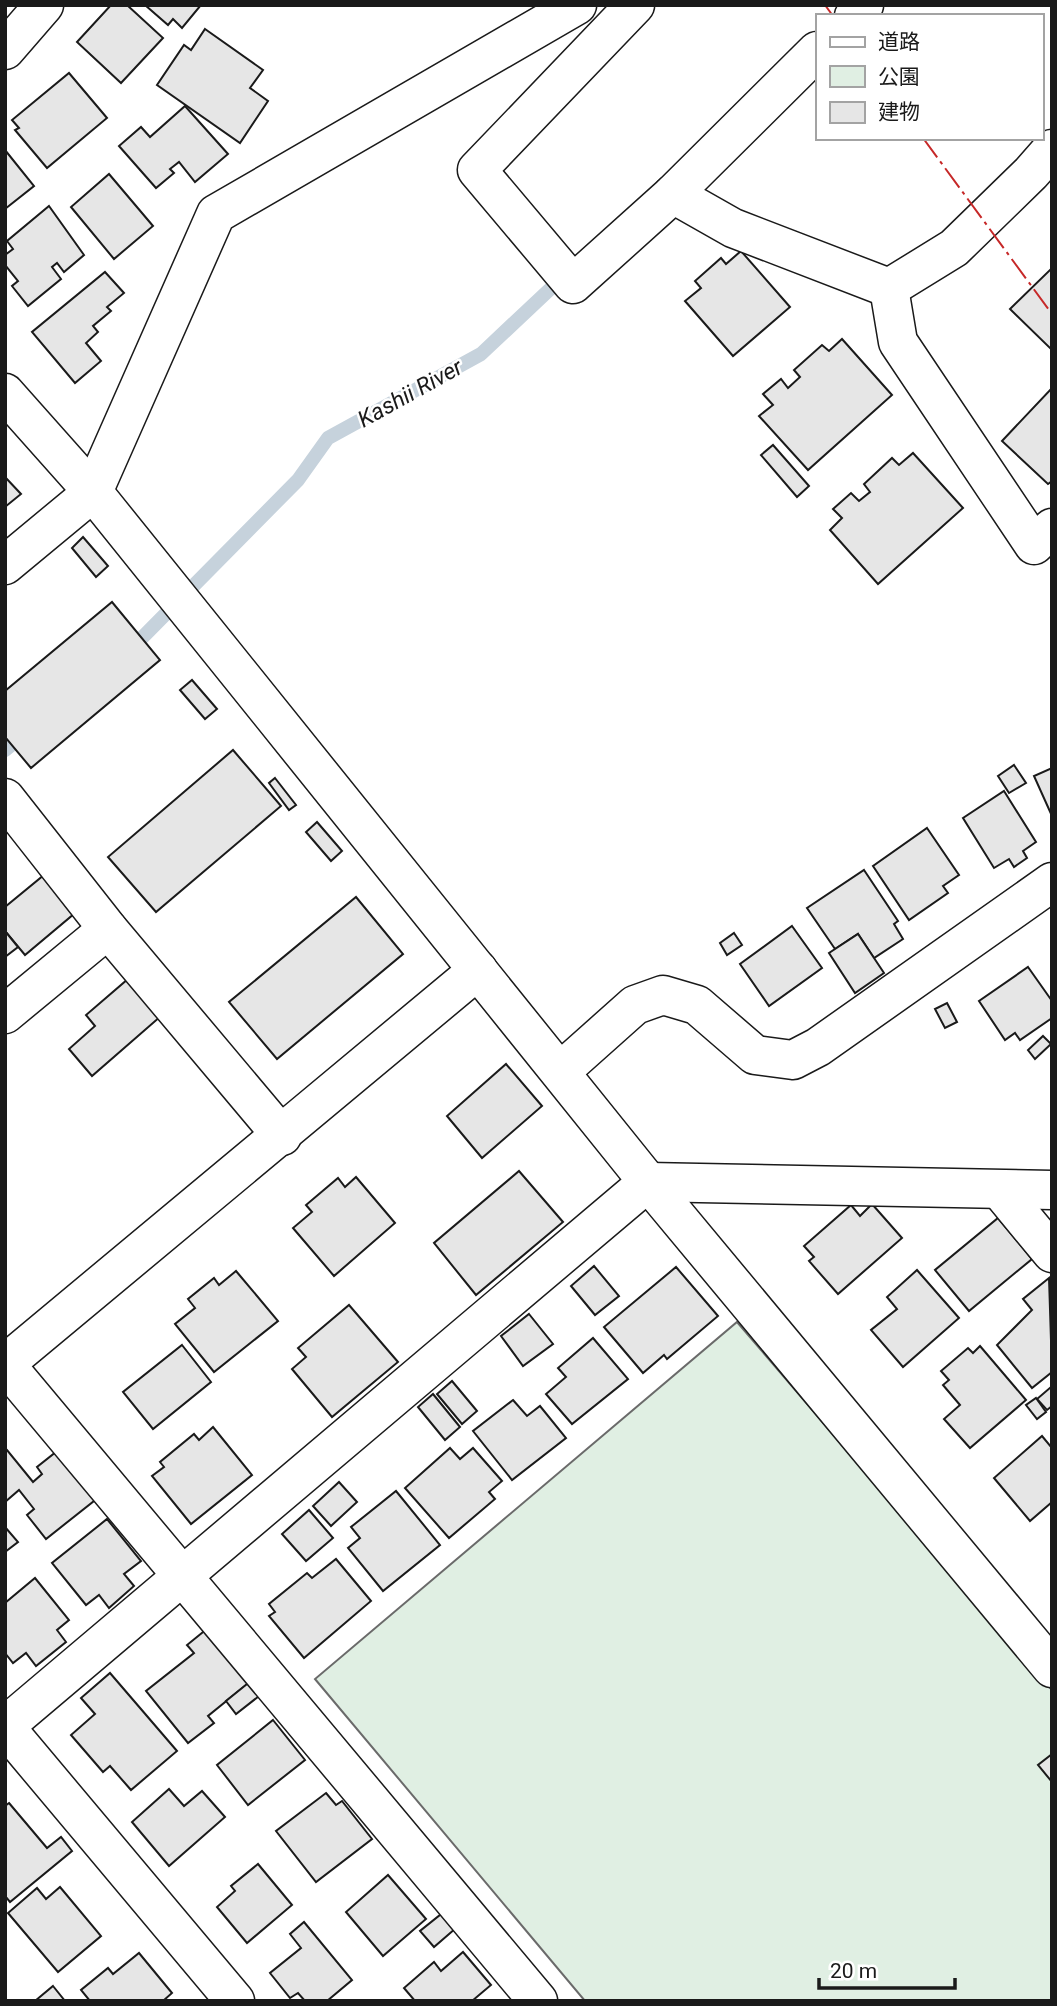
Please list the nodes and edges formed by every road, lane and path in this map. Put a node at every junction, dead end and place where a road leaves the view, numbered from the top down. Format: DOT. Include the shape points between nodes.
graph roads {
  1 [pos="44,5"];
  2 [pos="577,5"];
  3 [pos="635,5"];
  4 [pos="5,50"];
  5 [pos="816,52"];
  6 [pos="1052,149"];
  7 [pos="673,194"];
  8 [pos="889,288"];
  9 [pos="5,393"];
  10 [pos="93,492"];
  11 [pos="1052,528"];
  12 [pos="5,565"];
  13 [pos="5,798"];
  14 [pos="1052,882"];
  15 [pos="108,929"];
  16 [pos="478,970"];
  17 [pos="5,1014"];
  18 [pos="561,1070"];
  19 [pos="282,1136"];
  20 [pos="648,1182"];
  21 [pos="1000,1190"];
  22 [pos="1052,1191"];
  23 [pos="1052,1253"];
  24 [pos="5,1364"];
  25 [pos="184,1577"];
  26 [pos="1052,1668"];
  27 [pos="5,1727"];
  28 [pos="235,2001"];
  29 [pos="538,2001"];
  1 -- 4 [label="street"];
  2 -- 10 [label="street" via="216,214"];
  3 -- 7 [label="street" via="477,170 573,284"];
  5 -- 7 [label="street"];
  6 -- 8 [label="street" via="954,248"];
  7 -- 8 [label="street" via="733,228"];
  8 -- 11 [label="street" via="898,342 1034,545"];
  9 -- 10 [label="street"];
  10 -- 12 [label="street"];
  10 -- 16 [label="street"];
  13 -- 15 [label="street"];
  14 -- 18 [label="street" via="793,1060 755,1055 697,1005 663,995 635,1005"];
  15 -- 17 [label="street"];
  15 -- 19 [label="street"];
  16 -- 18 [label="street"];
  16 -- 19 [label="street"];
  18 -- 20 [label="street"];
  19 -- 24 [label="street"];
  20 -- 21 [label="street"];
  20 -- 25 [label="street"];
  20 -- 26 [label="street"];
  21 -- 22 [label="street"];
  21 -- 23 [label="street"];
  24 -- 25 [label="street"];
  25 -- 27 [label="street"];
  25 -- 29 [label="street"];
  27 -- 28 [label="street"];
}
